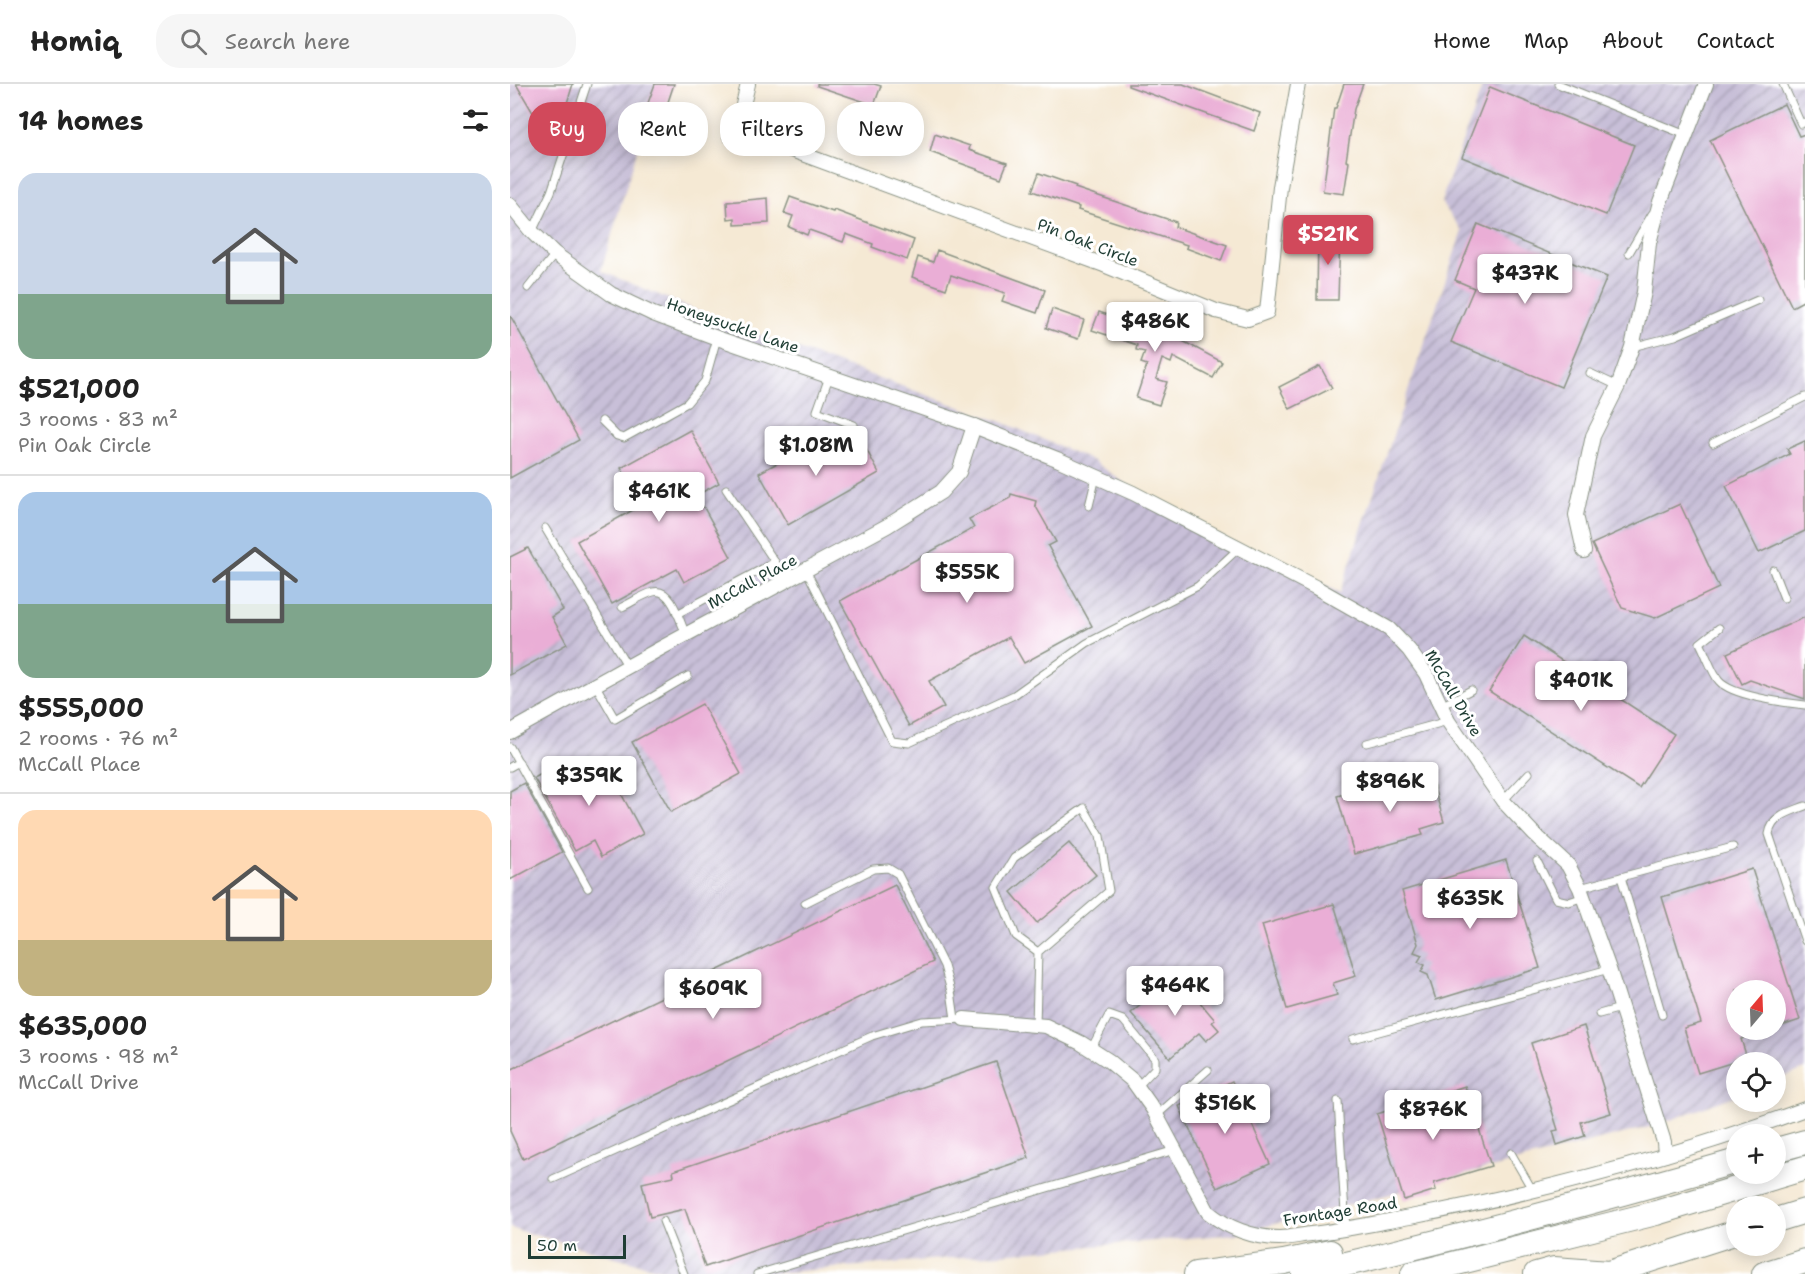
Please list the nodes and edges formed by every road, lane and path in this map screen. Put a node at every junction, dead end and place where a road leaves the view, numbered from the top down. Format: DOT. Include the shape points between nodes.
graph roads {
  1 [pos="587,84"];
  2 [pos="748,84"];
  3 [pos="1298,84"];
  4 [pos="1558,84"];
  5 [pos="1706,84"];
  6 [pos="1783,84"];
  7 [pos="1805,122"];
  8 [pos="1686,135"];
  9 [pos="1660,202"];
  10 [pos="510,205"];
  11 [pos="532,232"];
  12 [pos="1629,253"];
  13 [pos="555,254"];
  14 [pos="528,288"];
  15 [pos="1758,300"];
  16 [pos="717,338"];
  17 [pos="1632,347"];
  18 [pos="1590,373"];
  19 [pos="829,377"];
  20 [pos="1618,386"];
  21 [pos="1805,397"];
  22 [pos="602,421"];
  23 [pos="854,425"];
  24 [pos="974,426"];
  25 [pos="1713,443"];
  26 [pos="1096,477"];
  27 [pos="726,489"];
  28 [pos="1089,506"];
  29 [pos="545,528"];
  30 [pos="1238,549"];
  31 [pos="1584,552"];
  32 [pos="775,562"];
  33 [pos="806,570"];
  34 [pos="1773,570"];
  35 [pos="787,580"];
  36 [pos="1785,598"];
  37 [pos="622,607"];
  38 [pos="677,614"];
  39 [pos="1719,628"];
  40 [pos="686,635"];
  41 [pos="628,666"];
  42 [pos="688,676"];
  43 [pos="595,684"];
  44 [pos="1471,690"];
  45 [pos="1805,705"];
  46 [pos="1441,706"];
  47 [pos="1448,721"];
  48 [pos="510,732"];
  49 [pos="1367,743"];
  50 [pos="510,747"];
  51 [pos="519,762"];
  52 [pos="510,767"];
  53 [pos="1529,773"];
  54 [pos="1503,801"];
  55 [pos="1805,806"];
  56 [pos="1732,847"];
  57 [pos="1537,861"];
  58 [pos="1621,877"];
  59 [pos="588,888"];
  60 [pos="1582,892"];
  61 [pos="805,903"];
  62 [pos="1805,941"];
  63 [pos="1038,952"];
  64 [pos="1609,969"];
  65 [pos="1621,1008"];
  66 [pos="1599,1014"];
  67 [pos="1662,1015"];
  68 [pos="959,1019"];
  69 [pos="1036,1025"];
  70 [pos="1353,1039"];
  71 [pos="1091,1049"];
  72 [pos="1208,1070"];
  73 [pos="1137,1087"];
  74 [pos="1338,1101"];
  75 [pos="1805,1109"];
  76 [pos="1157,1115"];
  77 [pos="1803,1142"];
  78 [pos="1786,1147"];
  79 [pos="1175,1150"];
  80 [pos="1511,1153"];
  81 [pos="1665,1155"];
  82 [pos="1726,1164"];
  83 [pos="1805,1168"];
  84 [pos="553,1179"];
  85 [pos="1533,1191"];
  86 [pos="1620,1195"];
  87 [pos="1805,1211"];
  88 [pos="1786,1217"];
  89 [pos="663,1221"];
  90 [pos="1346,1229"];
  91 [pos="1726,1235"];
  92 [pos="1805,1261"];
  93 [pos="1607,1273"];
  94 [pos="684,1274"];
  95 [pos="757,1274"];
  96 [pos="1196,1274"];
  97 [pos="1304,1274"];
  98 [pos="1413,1274"];
  99 [pos="1536,1274"];
  100 [pos="1764,1274"];
  1 -- 11 [label="lane" via="551,192"];
  2 -- 3 [label="street, Pin Oak Circle" via="730,136 775,144 1248,319 1267,312 1280,188"];
  4 -- 8 [label="lane"];
  5 -- 8 [label="street"];
  6 -- 7 [label="lane" via="1801,124"];
  8 -- 9 [label="street"];
  9 -- 12 [label="lane"];
  9 -- 17 [label="street" via="1649,243"];
  10 -- 11 [label="street, Honeysuckle Lane"];
  11 -- 13 [label="street, Honeysuckle Lane"];
  13 -- 14 [label="lane"];
  13 -- 16 [label="street, Honeysuckle Lane" via="611,294"];
  15 -- 17 [label="lane" via="1675,336"];
  16 -- 19 [label="street, Honeysuckle Lane"];
  16 -- 22 [label="lane" via="705,381 687,403 624,438"];
  17 -- 20 [label="street"];
  18 -- 20 [label="lane"];
  19 -- 23 [label="lane" via="817,411"];
  19 -- 24 [label="street, Honeysuckle Lane"];
  20 -- 31 [label="street" via="1593,436 1576,515"];
  21 -- 25 [label="lane"];
  24 -- 26 [label="street, McCall Drive"];
  24 -- 33 [label="street, McCall Place" via="959,472 941,492"];
  26 -- 28 [label="lane"];
  26 -- 30 [label="street, McCall Drive"];
  27 -- 32 [label="lane"];
  29 -- 41 [label="lane"];
  30 -- 33 [label="lane" via="1197,586 1086,642 1014,695 909,743 892,741"];
  30 -- 46 [label="street, McCall Drive" via="1389,629 1426,674"];
  32 -- 35 [label="lane"];
  32 -- 38 [label="lane"];
  33 -- 35 [label="street, McCall Place"];
  34 -- 36 [label="lane"];
  35 -- 40 [label="street, McCall Place"];
  37 -- 38 [label="lane" via="656,592 668,597"];
  38 -- 40 [label="lane"];
  39 -- 45 [label="lane" via="1700,643 1720,682 1733,690 1776,702"];
  40 -- 41 [label="street, McCall Place"];
  41 -- 43 [label="street, McCall Place"];
  42 -- 43 [label="lane" via="615,719"];
  43 -- 48 [label="street, McCall Place"];
  44 -- 46 [label="lane"];
  46 -- 47 [label="street, McCall Drive"];
  47 -- 49 [label="lane"];
  47 -- 54 [label="street, McCall Drive"];
  50 -- 51 [label="lane"];
  51 -- 52 [label="lane"];
  51 -- 59 [label="lane"];
  53 -- 54 [label="lane"];
  54 -- 60 [label="street, McCall Drive" via="1568,865"];
  55 -- 62 [label="lane" via="1774,821 1769,834"];
  56 -- 58 [label="lane"];
  57 -- 60 [label="lane" via="1556,899 1569,902"];
  58 -- 60 [label="lane"];
  58 -- 67 [label="lane"];
  60 -- 64 [label="street, McCall Drive"];
  61 -- 68 [label="lane" via="873,869 888,868 898,874 944,966"];
  63 -- 63 [label="lane" via="1109,891 1100,836 1084,808 1014,858 996,887 1016,936"];
  63 -- 69 [label="lane"];
  64 -- 65 [label="street, McCall Drive"];
  64 -- 70 [label="lane"];
  65 -- 66 [label="lane"];
  65 -- 81 [label="street, McCall Drive"];
  68 -- 69 [label="street, Frontage Road"];
  68 -- 84 [label="lane" via="922,1022 872,1036"];
  69 -- 71 [label="street, Frontage Road" via="1046,1026"];
  71 -- 73 [label="street, Frontage Road"];
  71 -- 73 [label="lane" via="1109,1015 1123,1020 1155,1059 1155,1068"];
  72 -- 76 [label="lane"];
  73 -- 76 [label="street, Frontage Road"];
  74 -- 90 [label="lane"];
  75 -- 81 [label="street, Frontage Road"];
  76 -- 79 [label="street, Frontage Road"];
  77 -- 78 [label="highway"];
  79 -- 90 [label="street, Frontage Road" via="1208,1212 1220,1223 1255,1235 1279,1238"];
  79 -- 95 [label="lane"];
  80 -- 85 [label="lane"];
  81 -- 85 [label="street, Frontage Road"];
  82 -- 86 [label="highway"];
  83 -- 98 [label="highway" via="1656,1213"];
  85 -- 90 [label="street, Frontage Road"];
  86 -- 96 [label="highway" via="1284,1262"];
  86 -- 97 [label="highway"];
  87 -- 88 [label="highway"];
  89 -- 94 [label="lane"];
  91 -- 93 [label="highway"];
  92 -- 100 [label="highway"];
  93 -- 99 [label="highway" via="1554,1269"];
}
